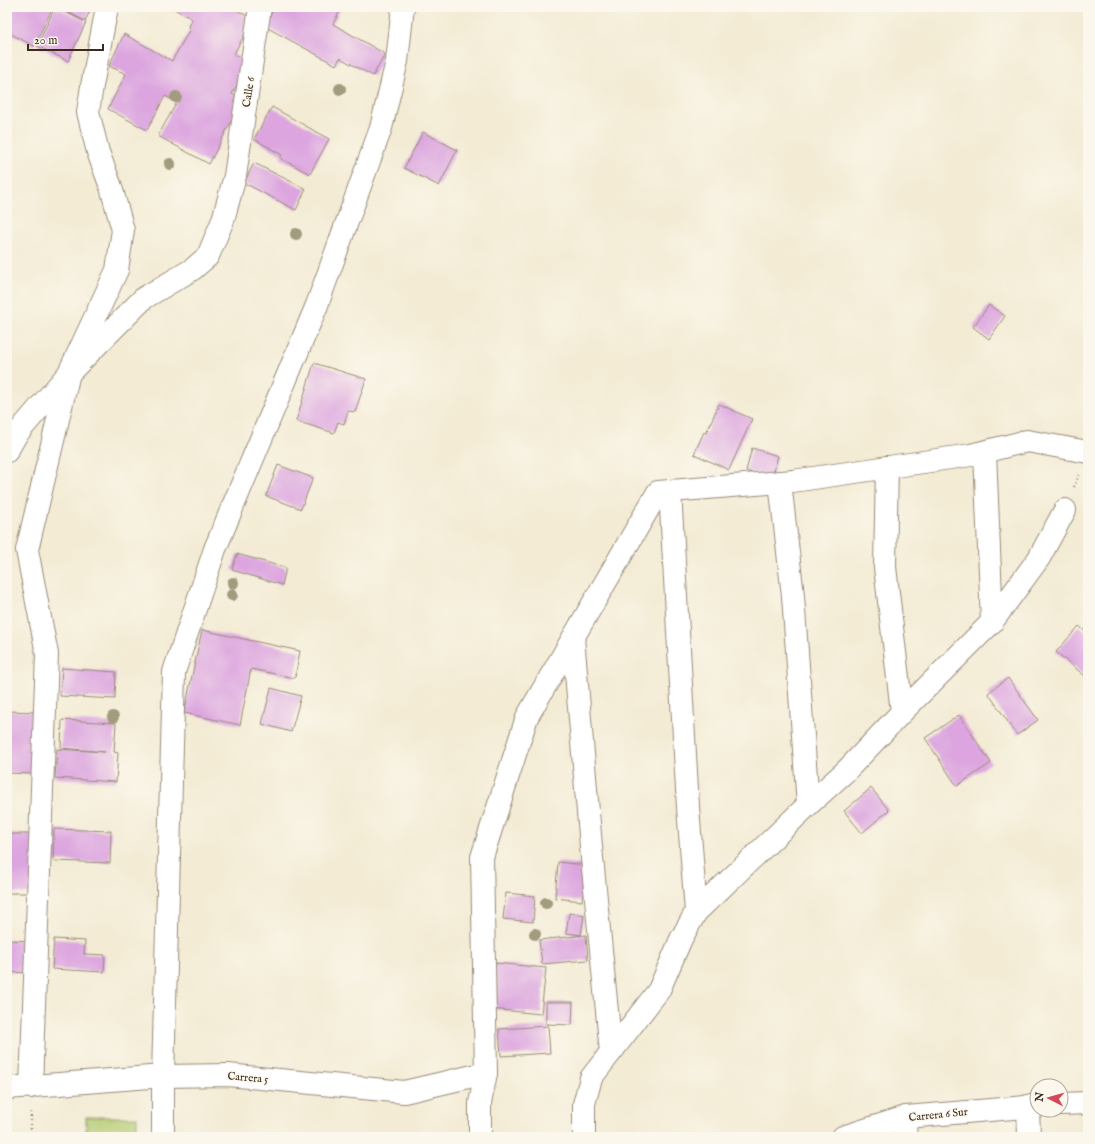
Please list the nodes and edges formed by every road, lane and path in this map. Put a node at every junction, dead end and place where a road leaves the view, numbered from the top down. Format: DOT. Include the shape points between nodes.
graph roads {
  1 [pos="107,7"];
  2 [pos="260,7"];
  3 [pos="403,7"];
  4 [pos="69,373"];
  5 [pos="7,451"];
  6 [pos="985,452"];
  7 [pos="1088,452"];
  8 [pos="887,467"];
  9 [pos="1079,474"];
  10 [pos="780,482"];
  11 [pos="670,491"];
  12 [pos="1065,510"];
  13 [pos="992,622"];
  14 [pos="573,638"];
  15 [pos="902,712"];
  16 [pos="808,804"];
  17 [pos="696,912"];
  18 [pos="611,1052"];
  19 [pos="486,1073"];
  20 [pos="163,1076"];
  21 [pos="31,1087"];
  22 [pos="7,1088"];
  23 [pos="1088,1103"];
  24 [pos="1069,1104"];
  25 [pos="1029,1107"];
  26 [pos="1031,1118"];
  27 [pos="906,1127"];
  28 [pos="163,1137"];
  29 [pos="480,1137"];
  30 [pos="584,1137"];
  31 [pos="843,1137"];
  32 [pos="1029,1137"];
  1 -- 4 [label="street" via="88,112 123,230 117,270"];
  2 -- 4 [label="street, Calle 6" via="235,176 223,220 208,256 193,269 144,298"];
  3 -- 20 [label="street" via="397,62 381,128 317,305 215,549 174,672"];
  4 -- 5 [label="street" via="16,436"];
  4 -- 21 [label="street" via="27,550 47,654"];
  6 -- 7 [label="street" via="1027,441"];
  6 -- 8 [label="street"];
  6 -- 13 [label="street"];
  8 -- 10 [label="street"];
  8 -- 15 [label="street" via="885,567"];
  9 -- 12 [label="path"];
  10 -- 11 [label="street"];
  10 -- 16 [label="street" via="793,596"];
  11 -- 14 [label="street" via="658,492"];
  11 -- 17 [label="street" via="687,799"];
  12 -- 13 [label="street" via="1039,558"];
  13 -- 15 [label="street"];
  14 -- 18 [label="street"];
  14 -- 19 [label="street" via="527,717 482,857"];
  15 -- 16 [label="street" via="846,772"];
  16 -- 17 [label="street"];
  17 -- 18 [label="street" via="659,990"];
  18 -- 30 [label="street" via="591,1078 584,1104"];
  19 -- 20 [label="street, Carrera 5" via="404,1092 228,1075"];
  19 -- 29 [label="street" via="480,1103"];
  20 -- 21 [label="street, Carrera 5"];
  20 -- 28 [label="street"];
  21 -- 22 [label="street, Carrera 5"];
  23 -- 24 [label="street"];
  25 -- 27 [label="street, Carrera 6 Sur"];
  26 -- 32 [label="street"];
  27 -- 31 [label="street, Carrera 6 Sur"];
}
